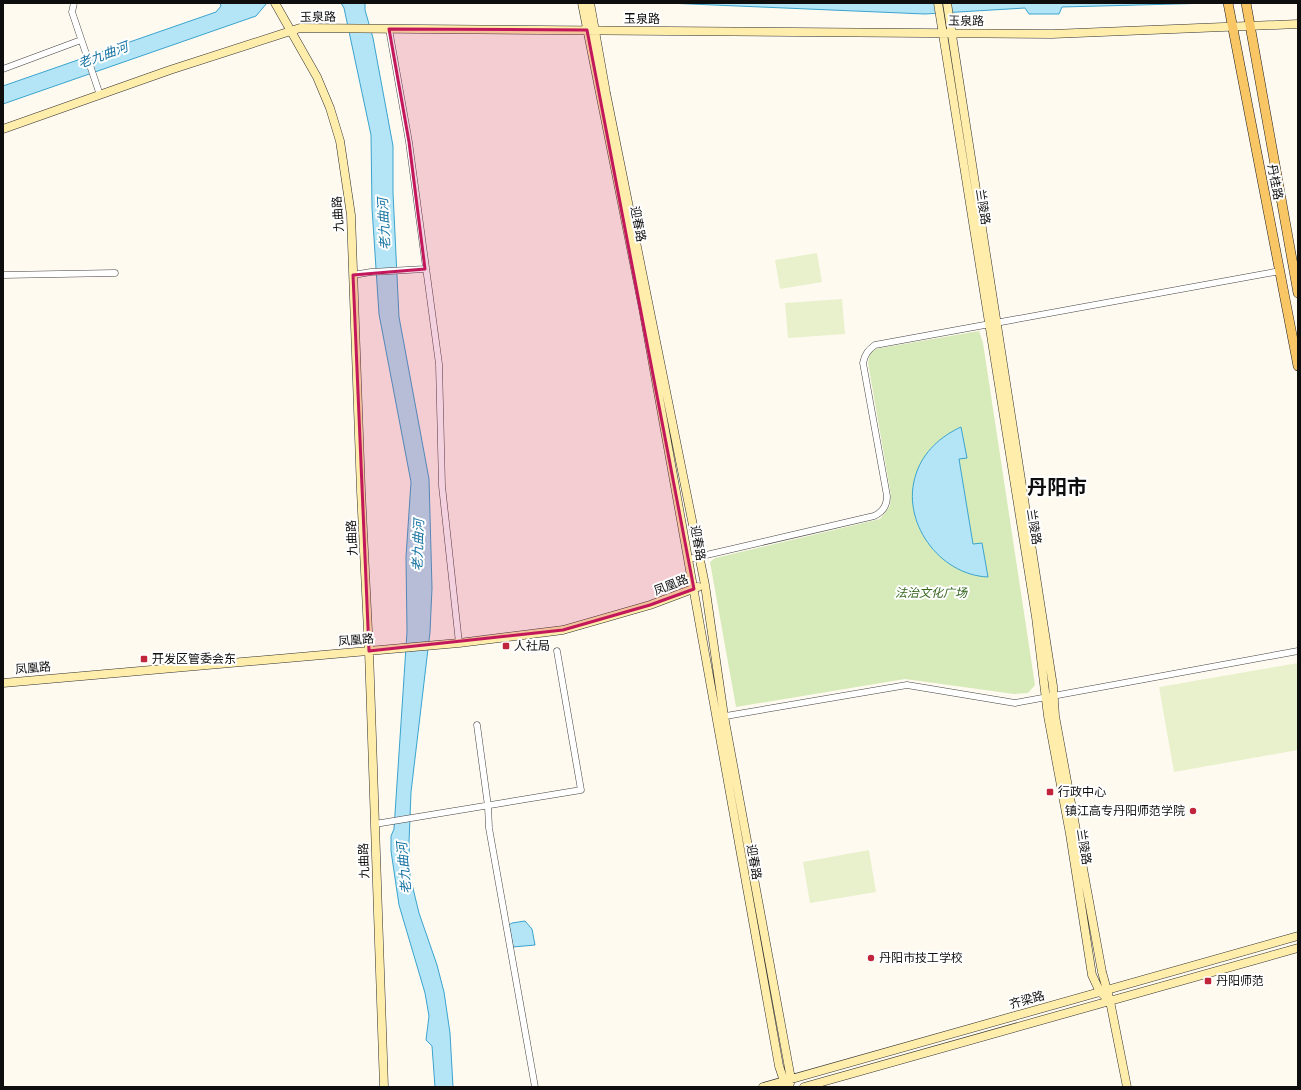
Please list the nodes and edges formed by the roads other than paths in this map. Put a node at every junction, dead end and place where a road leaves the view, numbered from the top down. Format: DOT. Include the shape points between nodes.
graph roads {
  1 [pos="75,3"];
  2 [pos="275,3"];
  3 [pos="584,3"];
  4 [pos="938,3"];
  5 [pos="947,3"];
  6 [pos="1228,3"];
  7 [pos="1246,5"];
  8 [pos="1298,24"];
  9 [pos="1232,26"];
  10 [pos="1249,26"];
  11 [pos="389,29"];
  12 [pos="291,30"];
  13 [pos="591,30"];
  14 [pos="943,33"];
  15 [pos="952,33"];
  16 [pos="81,40"];
  17 [pos="3,69"];
  18 [pos="100,95"];
  19 [pos="3,129"];
  20 [pos="425,269"];
  21 [pos="1280,271"];
  22 [pos="115,273"];
  23 [pos="353,275"];
  24 [pos="3,276"];
  25 [pos="1298,294"];
  26 [pos="993,322"];
  27 [pos="1298,366"];
  28 [pos="699,557"];
  29 [pos="689,559"];
  30 [pos="705,585"];
  31 [pos="694,589"];
  32 [pos="459,643"];
  33 [pos="369,651"];
  34 [pos="557,651"];
  35 [pos="1298,651"];
  36 [pos="3,683"];
  37 [pos="1051,696"];
  38 [pos="724,716"];
  39 [pos="716,718"];
  40 [pos="476,725"];
  41 [pos="488,806"];
  42 [pos="375,824"];
  43 [pos="1298,936"];
  44 [pos="1298,948"];
  45 [pos="1104,991"];
  46 [pos="1110,1001"];
  47 [pos="790,1083"];
  48 [pos="784,1084"];
  49 [pos="384,1087"];
  50 [pos="535,1087"];
  51 [pos="763,1087"];
  52 [pos="804,1087"];
  53 [pos="1127,1087"];
  1 -- 16 [label="street" via="72,12"];
  2 -- 12 [label="street, 九曲路"];
  3 -- 13 [label="street, 迎春路"];
  4 -- 14 [label="street, 兰陵路"];
  5 -- 15 [label="street, 兰陵路"];
  6 -- 9 [label="main road, 丹桂路"];
  7 -- 10 [label="main road, 丹桂路"];
  8 -- 10 [label="street, 玉泉路"];
  9 -- 10 [label="street, 玉泉路"];
  9 -- 15 [label="street, 玉泉路" via="1052,34"];
  9 -- 21 [label="main road, 丹桂路"];
  10 -- 25 [label="main road, 丹桂路"];
  11 -- 12 [label="street, 玉泉路"];
  11 -- 13 [label="street, 玉泉路"];
  11 -- 20 [label="street" via="409,142"];
  12 -- 18 [label="street, 玉泉路"];
  12 -- 23 [label="street, 九曲路" via="317,77 340,141 352,215"];
  13 -- 14 [label="street, 玉泉路"];
  13 -- 28 [label="street, 迎春路" via="606,93"];
  13 -- 29 [label="street, 迎春路"];
  14 -- 15 [label="street, 玉泉路"];
  14 -- 26 [label="street, 兰陵路"];
  15 -- 26 [label="street, 兰陵路"];
  16 -- 17 [label="street"];
  16 -- 18 [label="street"];
  18 -- 19 [label="street, 玉泉路"];
  20 -- 23 [label="street"];
  20 -- 32 [label="street" via="439,364 442,486"];
  21 -- 26 [label="street"];
  21 -- 27 [label="main road, 丹桂路"];
  22 -- 24 [label="street"];
  23 -- 33 [label="street, 九曲路"];
  26 -- 28 [label="street" via="884,342 868,350 864,356 863,363 887,496 887,503 880,514"];
  26 -- 37 [label="street, 兰陵路"];
  28 -- 29 [label="street"];
  28 -- 30 [label="street, 迎春路"];
  29 -- 31 [label="street, 迎春路"];
  30 -- 31 [label="street, 凤凰路"];
  30 -- 38 [label="street, 迎春路"];
  31 -- 32 [label="street, 凤凰路" via="650,605 563,630"];
  31 -- 39 [label="street, 迎春路"];
  32 -- 33 [label="street, 凤凰路"];
  33 -- 36 [label="street, 凤凰路"];
  33 -- 42 [label="street, 九曲路"];
  34 -- 41 [label="street" via="581,790"];
  35 -- 37 [label="street"];
  37 -- 38 [label="street" via="1015,703 907,685"];
  37 -- 45 [label="street, 兰陵路"];
  38 -- 39 [label="street"];
  38 -- 47 [label="street, 迎春路"];
  39 -- 48 [label="street, 迎春路"];
  40 -- 41 [label="street"];
  41 -- 42 [label="street"];
  41 -- 50 [label="street" via="489,828"];
  42 -- 49 [label="street, 九曲路"];
  43 -- 45 [label="street, 齐梁路"];
  44 -- 46 [label="street, 齐梁路"];
  45 -- 46 [label="street, 兰陵路"];
  45 -- 47 [label="street, 齐梁路"];
  46 -- 52 [label="street, 齐梁路"];
  46 -- 53 [label="street, 兰陵路"];
  47 -- 48 [label="street, 齐梁路"];
  48 -- 51 [label="street, 齐梁路"];
}
